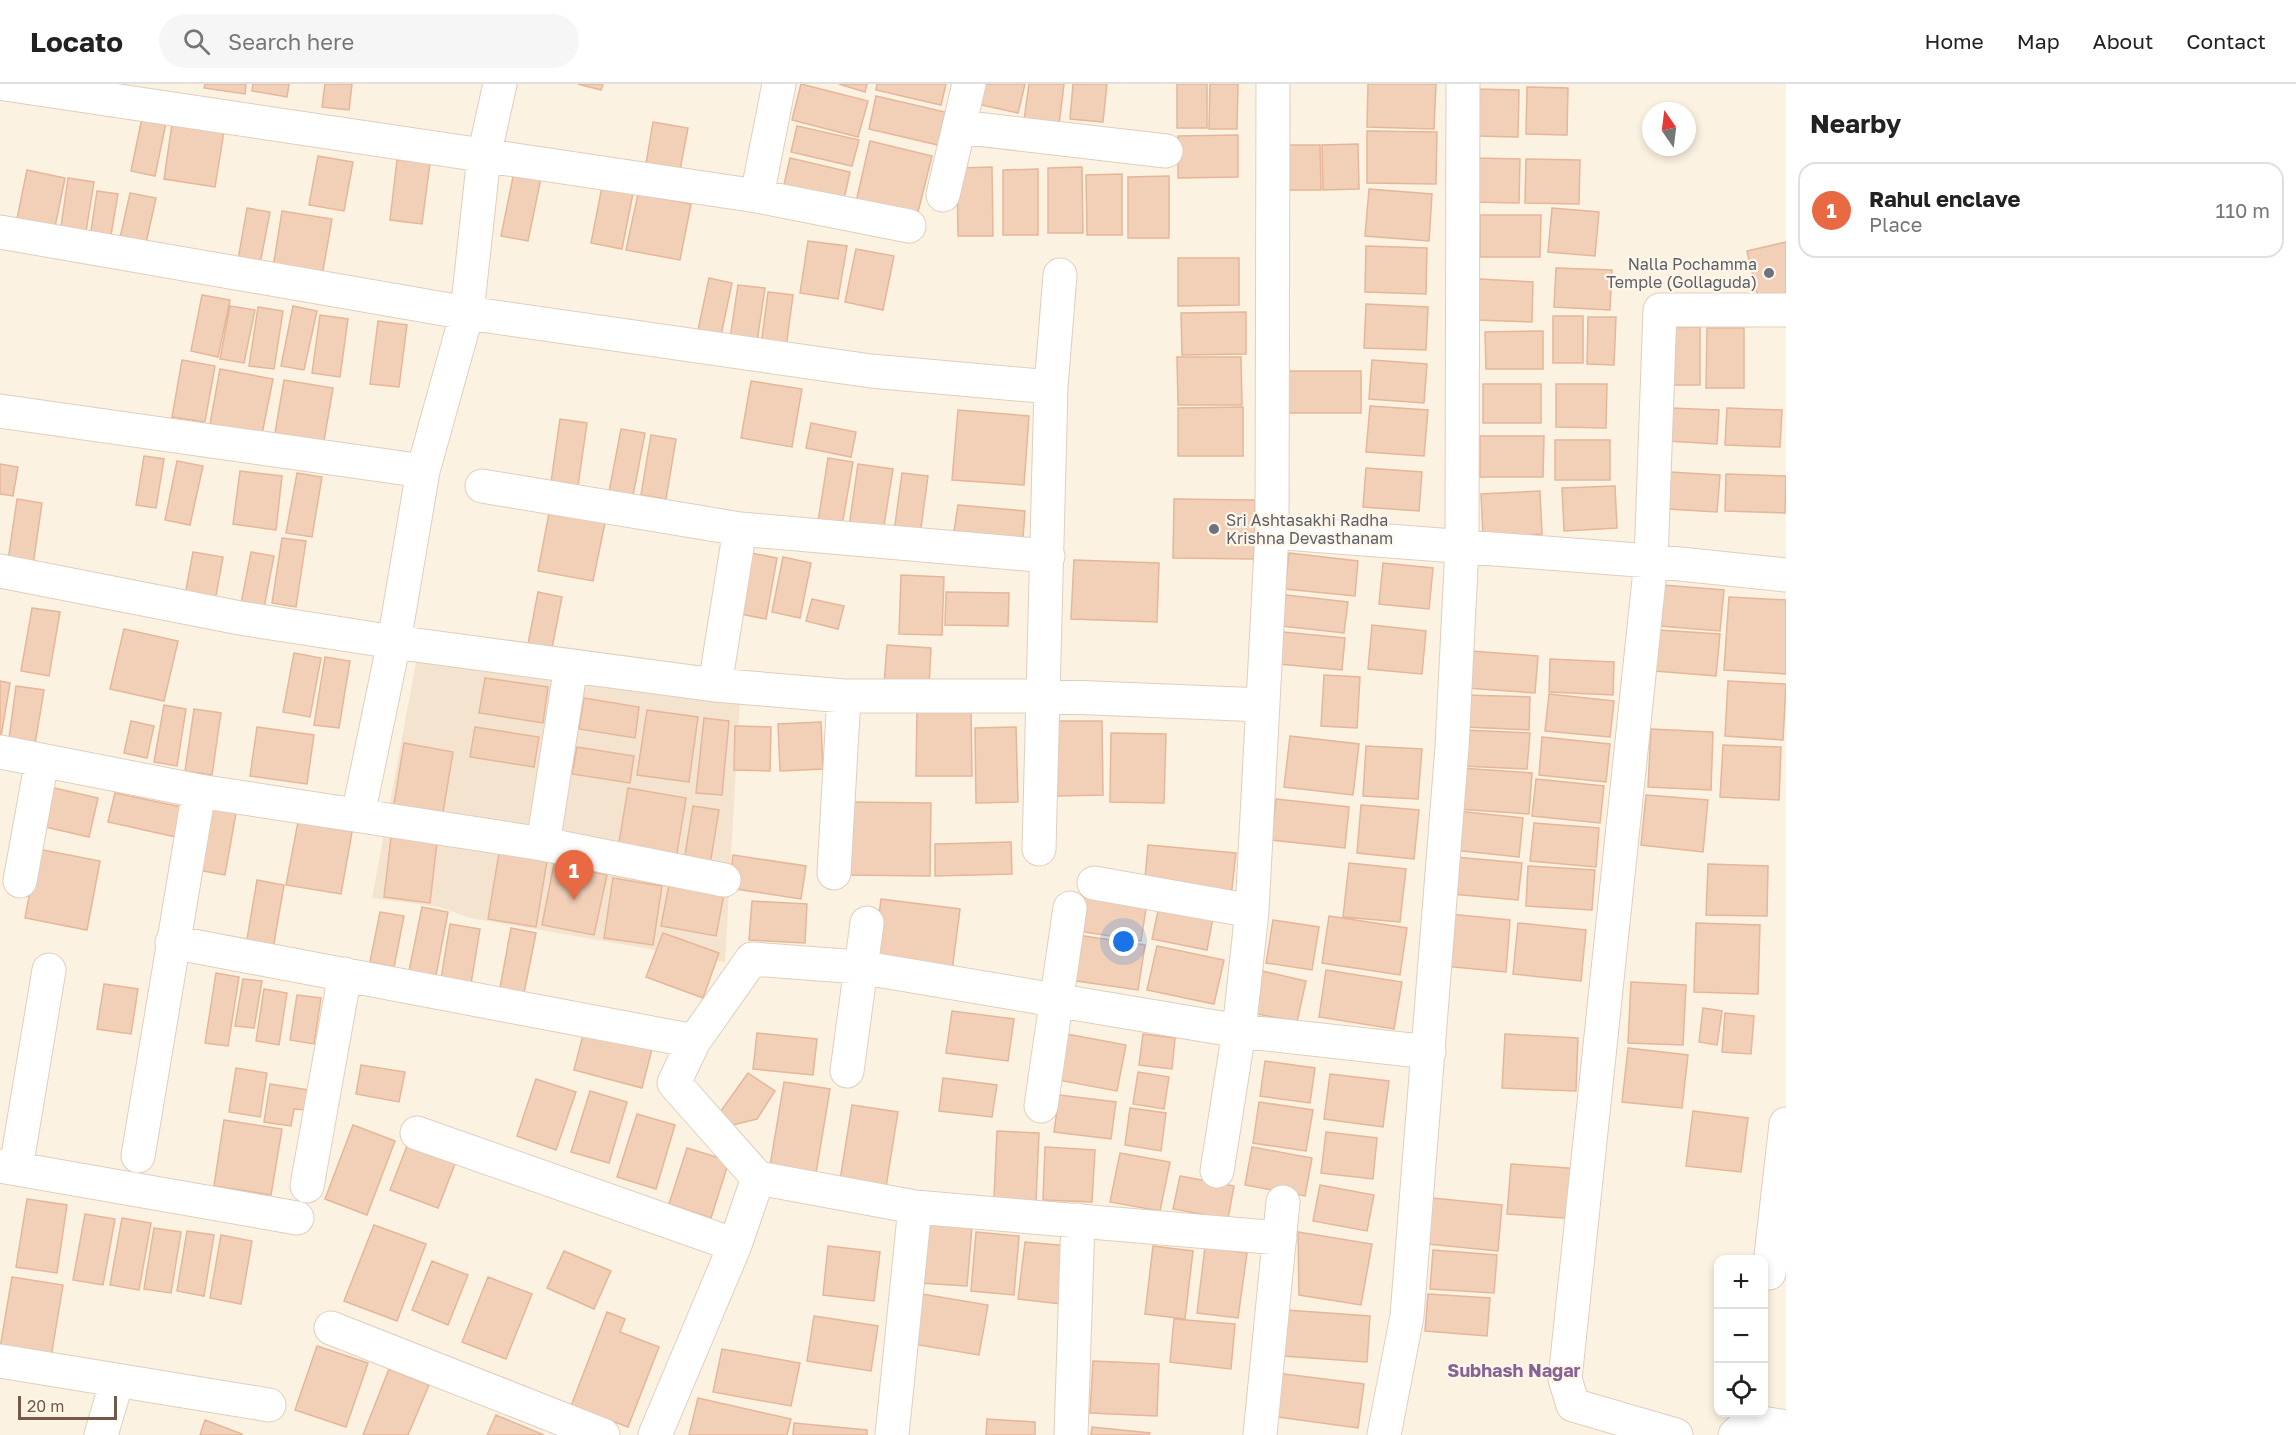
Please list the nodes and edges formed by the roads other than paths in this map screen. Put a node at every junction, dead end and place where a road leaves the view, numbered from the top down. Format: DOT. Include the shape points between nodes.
graph roads {
  1 [pos="5,84"];
  2 [pos="500,84"];
  3 [pos="779,84"];
  4 [pos="969,84"];
  5 [pos="1273,84"];
  6 [pos="1463,84"];
  7 [pos="960,127"];
  8 [pos="1166,150"];
  9 [pos="484,156"];
  10 [pos="943,195"];
  11 [pos="757,196"];
  12 [pos="909,226"];
  13 [pos="0,232"];
  14 [pos="1060,275"];
  15 [pos="1786,310"];
  16 [pos="467,313"];
  17 [pos="1051,387"];
  18 [pos="0,411"];
  19 [pos="423,471"];
  20 [pos="482,486"];
  21 [pos="740,529"];
  22 [pos="1272,532"];
  23 [pos="1462,548"];
  24 [pos="1048,556"];
  25 [pos="1651,561"];
  26 [pos="0,571"];
  27 [pos="1786,575"];
  28 [pos="394,642"];
  29 [pos="572,666"];
  30 [pos="715,685"];
  31 [pos="844,696"];
  32 [pos="1044,696"];
  33 [pos="1263,705"];
  34 [pos="0,752"];
  35 [pos="42,760"];
  36 [pos="200,791"];
  37 [pos="375,817"];
  38 [pos="543,844"];
  39 [pos="1039,849"];
  40 [pos="834,873"];
  41 [pos="724,880"];
  42 [pos="20,881"];
  43 [pos="1094,883"];
  44 [pos="1070,909"];
  45 [pos="1252,911"];
  46 [pos="867,923"];
  47 [pos="172,942"];
  48 [pos="859,967"];
  49 [pos="49,969"];
  50 [pos="345,974"];
  51 [pos="1058,999"];
  52 [pos="1239,1031"];
  53 [pos="694,1041"];
  54 [pos="1429,1052"];
  55 [pos="847,1071"];
  56 [pos="1041,1106"];
  57 [pos="1786,1124"];
  58 [pos="417,1133"];
  59 [pos="138,1156"];
  60 [pos="8,1167"];
  61 [pos="1217,1171"];
  62 [pos="758,1178"];
  63 [pos="307,1186"];
  64 [pos="1283,1202"];
  65 [pos="915,1207"];
  66 [pos="297,1218"];
  67 [pos="1078,1220"];
  68 [pos="1781,1224"];
  69 [pos="1280,1238"];
  70 [pos="735,1245"];
  71 [pos="1769,1273"];
  72 [pos="331,1328"];
  73 [pos="0,1361"];
  74 [pos="117,1381"];
  75 [pos="269,1406"];
  76 [pos="1786,1427"];
  77 [pos="101,1435"];
  78 [pos="603,1435"];
  79 [pos="655,1435"];
  80 [pos="892,1435"];
  81 [pos="1071,1435"];
  82 [pos="1260,1435"];
  83 [pos="1384,1435"];
  84 [pos="1676,1435"];
  85 [pos="1735,1435"];
  1 -- 9 [label="street"];
  2 -- 9 [label="street"];
  3 -- 11 [label="street"];
  4 -- 7 [label="street"];
  5 -- 22 [label="street"];
  6 -- 23 [label="street"];
  7 -- 8 [label="street"];
  7 -- 10 [label="street"];
  9 -- 11 [label="street"];
  9 -- 16 [label="street"];
  11 -- 12 [label="street"];
  13 -- 16 [label="street"];
  14 -- 17 [label="street"];
  15 -- 25 [label="street" via="1660,310"];
  16 -- 17 [label="street" via="871,371"];
  16 -- 19 [label="street"];
  17 -- 24 [label="street"];
  18 -- 19 [label="street"];
  19 -- 28 [label="street"];
  20 -- 21 [label="street"];
  21 -- 24 [label="street"];
  21 -- 30 [label="street"];
  22 -- 23 [label="street"];
  22 -- 33 [label="street"];
  23 -- 25 [label="street"];
  23 -- 54 [label="street" via="1452,747"];
  24 -- 32 [label="street"];
  25 -- 27 [label="street"];
  25 -- 84 [label="street" via="1565,1379 1573,1406"];
  26 -- 28 [label="street" via="240,618"];
  28 -- 29 [label="street"];
  28 -- 37 [label="street"];
  29 -- 30 [label="street"];
  29 -- 38 [label="street"];
  30 -- 31 [label="street"];
  31 -- 32 [label="street"];
  31 -- 40 [label="street"];
  32 -- 33 [label="street"];
  32 -- 39 [label="street"];
  33 -- 45 [label="street"];
  34 -- 35 [label="street"];
  35 -- 36 [label="street"];
  35 -- 42 [label="street"];
  36 -- 37 [label="street"];
  36 -- 47 [label="street"];
  37 -- 38 [label="street"];
  38 -- 41 [label="street"];
  43 -- 45 [label="street"];
  44 -- 51 [label="street"];
  45 -- 52 [label="street"];
  46 -- 48 [label="street"];
  47 -- 50 [label="street"];
  47 -- 59 [label="street"];
  48 -- 51 [label="street"];
  48 -- 53 [label="street" via="752,959"];
  48 -- 55 [label="street"];
  49 -- 60 [label="street"];
  50 -- 53 [label="street"];
  50 -- 63 [label="street"];
  51 -- 52 [label="street"];
  51 -- 56 [label="street"];
  52 -- 54 [label="street"];
  52 -- 61 [label="street"];
  53 -- 62 [label="street" via="674,1083"];
  54 -- 83 [label="street" via="1407,1316"];
  57 -- 68 [label="street"];
  58 -- 70 [label="street"];
  60 -- 66 [label="street"];
  62 -- 65 [label="street"];
  62 -- 70 [label="street"];
  64 -- 69 [label="street"];
  65 -- 67 [label="street"];
  65 -- 80 [label="street"];
  67 -- 69 [label="street"];
  67 -- 81 [label="street"];
  68 -- 71 [label="street"];
  69 -- 82 [label="street"];
  70 -- 79 [label="street"];
  72 -- 78 [label="street"];
  73 -- 74 [label="street"];
  74 -- 75 [label="street"];
  74 -- 77 [label="street"];
  76 -- 85 [label="street" via="1750,1421"];
}
